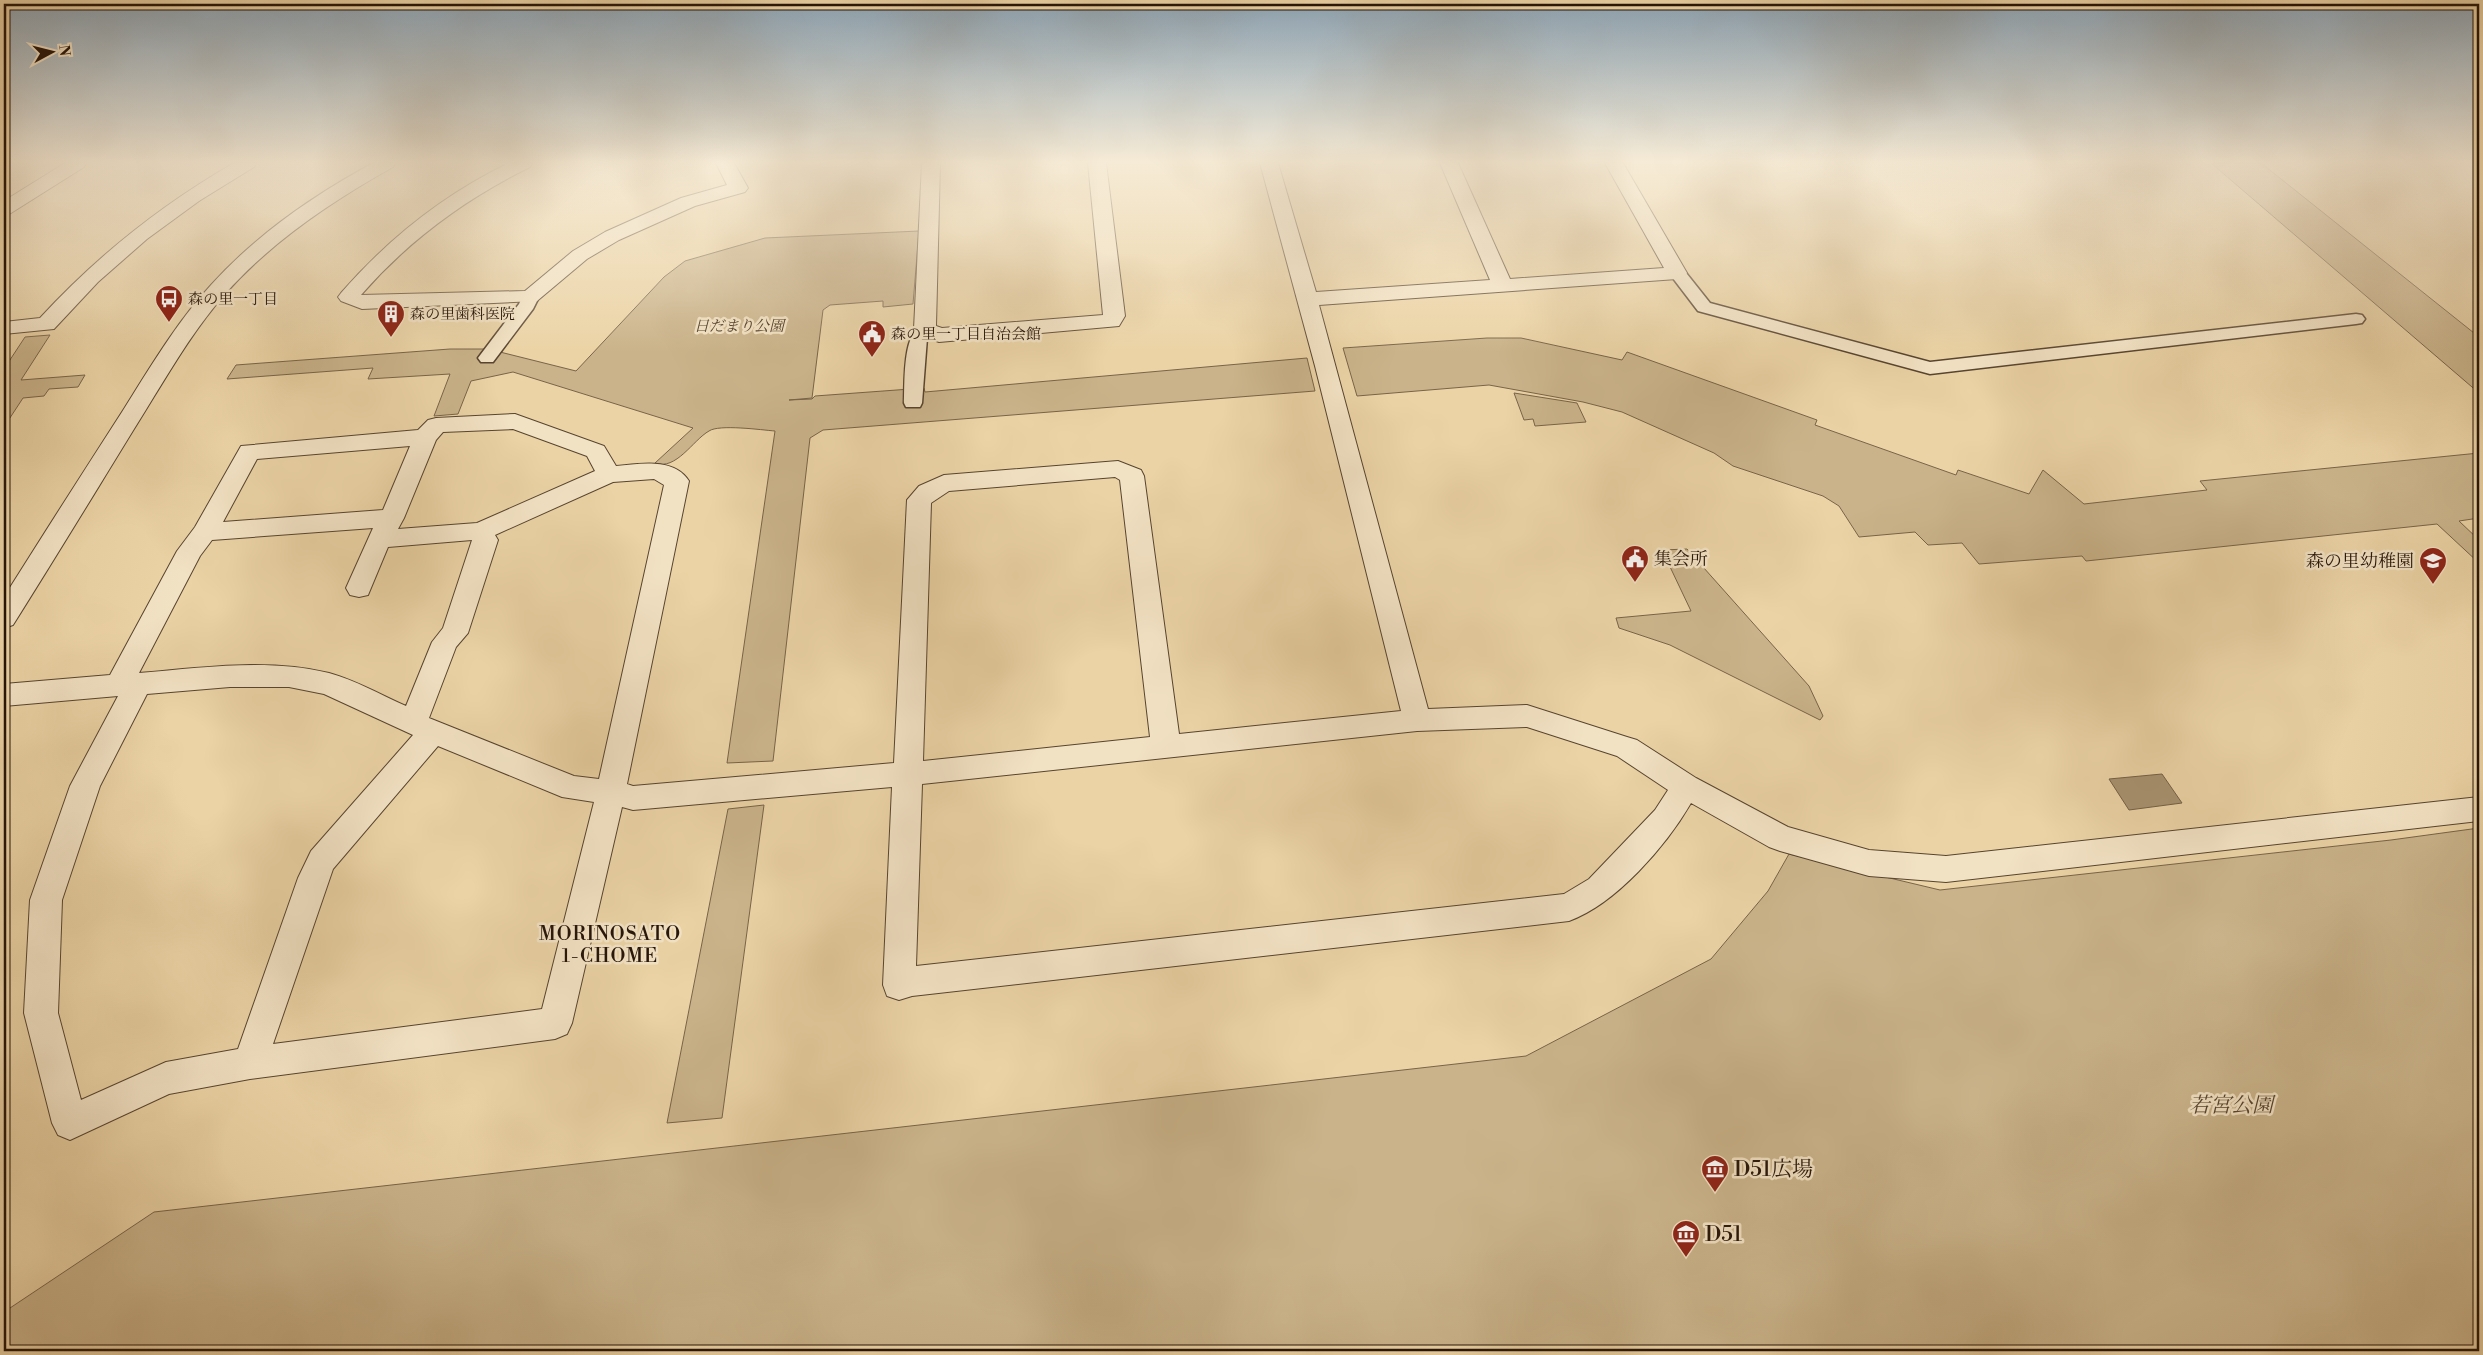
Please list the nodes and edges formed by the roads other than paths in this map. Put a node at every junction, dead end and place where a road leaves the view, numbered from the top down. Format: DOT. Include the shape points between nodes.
graph roads {
  1 [pos="151,226"];
  2 [pos="286,226"];
  3 [pos="418,226"];
  4 [pos="634,226"];
  5 [pos="929,226"];
  6 [pos="1104,226"];
  7 [pos="1287,226"];
  8 [pos="1477,226"];
  9 [pos="1651,226"];
  10 [pos="1677,272"];
  11 [pos="1502,284"];
  12 [pos="530,297"];
  13 [pos="1308,299"];
  14 [pos="2356,319"];
  15 [pos="4,328"];
  16 [pos="925,329"];
  17 [pos="487,358"];
  18 [pos="913,403"];
  19 [pos="425,438"];
  20 [pos="609,474"];
  21 [pos="385,529"];
  22 [pos="481,531"];
  23 [pos="205,532"];
  24 [pos="360,588"];
  25 [pos="4,618"];
  26 [pos="128,685"];
  27 [pos="4,695"];
  28 [pos="1416,720"];
  29 [pos="424,726"];
  30 [pos="1166,747"];
  31 [pos="907,774"];
  32 [pos="1686,786"];
  33 [pos="611,792"];
  34 [pos="2479,808"];
  35 [pos="250,1063"];
  1 -- 15 [label="street" via="76,290 46,324"];
  2 -- 25 [label="street" via="234,273 193,320"];
  3 -- 12 [label="street" via="377,262 348,298 362,304"];
  4 -- 12 [label="street" via="580,255"];
  5 -- 16 [label="street"];
  6 -- 16 [label="street" via="1114,316 1111,321 939,335"];
  7 -- 13 [label="street"];
  8 -- 11 [label="street"];
  9 -- 10 [label="street"];
  10 -- 11 [label="street"];
  10 -- 14 [label="lane" via="1704,307 1930,368"];
  11 -- 13 [label="street"];
  12 -- 17 [label="lane"];
  13 -- 28 [label="street"];
  16 -- 18 [label="lane" via="918,338"];
  19 -- 20 [label="street" via="436,425 516,420 596,451"];
  19 -- 21 [label="street"];
  19 -- 23 [label="street" via="251,448"];
  20 -- 22 [label="street"];
  20 -- 33 [label="street" via="657,471 677,481"];
  21 -- 22 [label="street"];
  21 -- 23 [label="street"];
  21 -- 24 [label="street"];
  22 -- 29 [label="street" via="485,540 455,633 445,642"];
  23 -- 26 [label="street" via="190,551"];
  26 -- 27 [label="street"];
  26 -- 29 [label="street" via="230,676 289,676 329,684"];
  26 -- 35 [label="street" via="85,786 46,900 41,1013 70,1123 166,1078"];
  28 -- 30 [label="street"];
  28 -- 32 [label="street" via="1527,716 1627,748"];
  29 -- 33 [label="street" via="572,788"];
  29 -- 35 [label="street" via="322,860"];
  30 -- 31 [label="street"];
  30 -- 31 [label="street" via="1132,476 1118,469 944,483 918,500"];
  31 -- 32 [label="street" via="899,985 1570,906 1600,889 1666,819"];
  31 -- 33 [label="street" via="633,798"];
  32 -- 34 [label="street" via="1780,838 1869,863 1946,869"];
  33 -- 35 [label="street" via="555,1023"];
}
